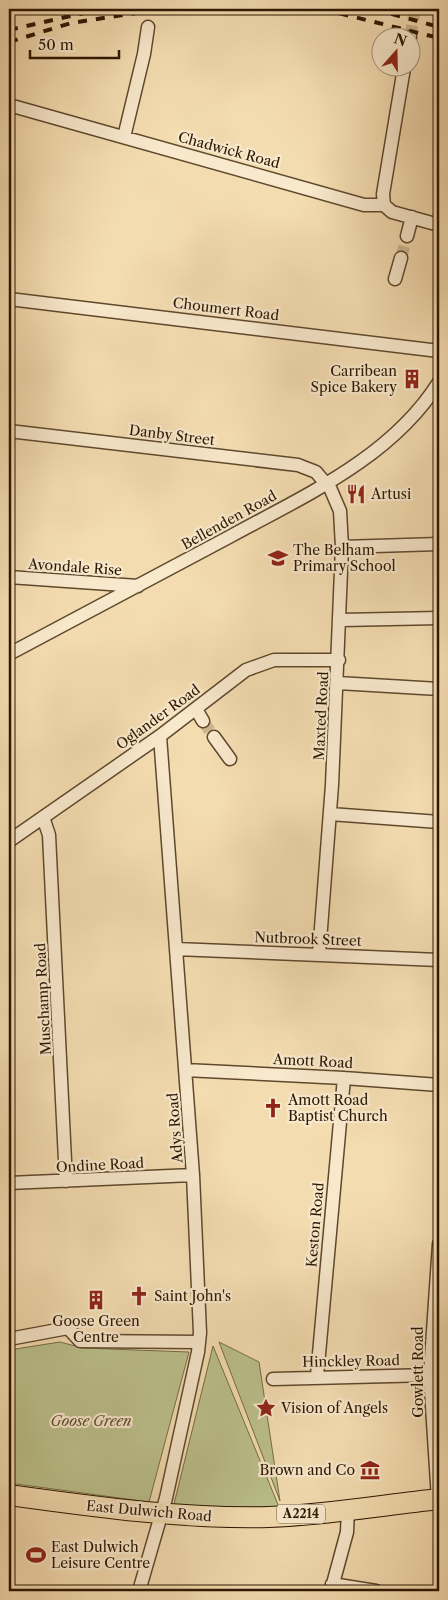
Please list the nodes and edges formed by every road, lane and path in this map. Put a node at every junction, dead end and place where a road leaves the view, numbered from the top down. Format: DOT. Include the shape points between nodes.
graph roads {
  1 [pos="148,27"];
  2 [pos="402,78"];
  3 [pos="9,105"];
  4 [pos="124,137"];
  5 [pos="384,205"];
  6 [pos="412,217"];
  7 [pos="439,225"];
  8 [pos="407,236"];
  9 [pos="401,258"];
  10 [pos="395,279"];
  11 [pos="9,299"];
  12 [pos="439,351"];
  13 [pos="439,382"];
  14 [pos="9,431"];
  15 [pos="327,483"];
  16 [pos="439,544"];
  17 [pos="342,547"];
  18 [pos="9,577"];
  19 [pos="138,586"];
  20 [pos="439,618"];
  21 [pos="340,620"];
  22 [pos="9,654"];
  23 [pos="339,660"];
  24 [pos="338,683"];
  25 [pos="439,689"];
  26 [pos="196,709"];
  27 [pos="203,721"];
  28 [pos="160,736"];
  29 [pos="214,737"];
  30 [pos="230,759"];
  31 [pos="330,814"];
  32 [pos="43,817"];
  33 [pos="439,822"];
  34 [pos="9,841"];
  35 [pos="176,949"];
  36 [pos="319,954"];
  37 [pos="439,960"];
  38 [pos="185,1070"];
  39 [pos="344,1078"];
  40 [pos="439,1085"];
  41 [pos="193,1175"];
  42 [pos="66,1182"];
  43 [pos="9,1184"];
  44 [pos="439,1244"];
  45 [pos="9,1339"];
  46 [pos="199,1342"];
  47 [pos="430,1374"];
  48 [pos="317,1376"];
  49 [pos="273,1379"];
  50 [pos="9,1495"];
  51 [pos="438,1499"];
  52 [pos="348,1509"];
  53 [pos="161,1514"];
  54 [pos="332,1587"];
  55 [pos="139,1591"];
  56 [pos="376,1591"];
  1 -- 4 [label="street"];
  2 -- 5 [label="street" via="383,194"];
  3 -- 4 [label="street, Chadwick Road"];
  4 -- 5 [label="street, Chadwick Road" via="364,205"];
  5 -- 6 [label="street, Chadwick Road" via="392,212"];
  6 -- 7 [label="street, Chadwick Road"];
  6 -- 8 [label="street"];
  9 -- 10 [label="street"];
  11 -- 12 [label="street, Choumert Road"];
  13 -- 15 [label="street, Bellenden Road" via="407,425 354,467"];
  14 -- 15 [label="street, Danby Street" via="298,465 316,472"];
  15 -- 17 [label="street, Maxted Road" via="340,511"];
  15 -- 19 [label="street, Bellenden Road"];
  16 -- 17 [label="street"];
  17 -- 21 [label="street, Maxted Road"];
  18 -- 19 [label="street, Avondale Rise"];
  19 -- 22 [label="street, Bellenden Road"];
  20 -- 21 [label="street"];
  21 -- 23 [label="street, Maxted Road"];
  23 -- 24 [label="street, Maxted Road"];
  23 -- 26 [label="street, Oglander Road" via="300,658 260,664 246,670"];
  24 -- 25 [label="street"];
  24 -- 31 [label="street, Maxted Road"];
  26 -- 27 [label="street"];
  26 -- 28 [label="street, Oglander Road"];
  28 -- 32 [label="street, Oglander Road"];
  28 -- 35 [label="street, Adys Road"];
  29 -- 30 [label="street"];
  31 -- 33 [label="street"];
  31 -- 36 [label="street, Maxted Road"];
  32 -- 34 [label="street, Oglander Road"];
  32 -- 42 [label="street, Muschamp Road" via="49,835"];
  35 -- 36 [label="street, Nutbrook Street"];
  35 -- 38 [label="street, Adys Road"];
  36 -- 37 [label="street, Nutbrook Street"];
  38 -- 39 [label="street, Amott Road"];
  38 -- 41 [label="street, Adys Road"];
  39 -- 40 [label="street, Amott Road"];
  39 -- 48 [label="street, Keston Road"];
  41 -- 42 [label="street, Ondine Road"];
  41 -- 46 [label="street, Adys Road"];
  42 -- 43 [label="street, Ondine Road"];
  44 -- 47 [label="street, Gowlett Road"];
  45 -- 46 [label="street" via="68,1328 80,1341"];
  46 -- 53 [label="street, Adys Road"];
  47 -- 48 [label="street, Hinckley Road"];
  47 -- 51 [label="street, Gowlett Road"];
  48 -- 49 [label="street, Hinckley Road"];
  50 -- 53 [label="main road, East Dulwich Road / A2214"];
  51 -- 52 [label="main road, East Dulwich Road / A2214"];
  52 -- 53 [label="main road, East Dulwich Road / A2214" via="269,1517"];
  52 -- 54 [label="street" via="347,1532"];
  53 -- 55 [label="street, Adys Road"];
  54 -- 56 [label="street"];
}
